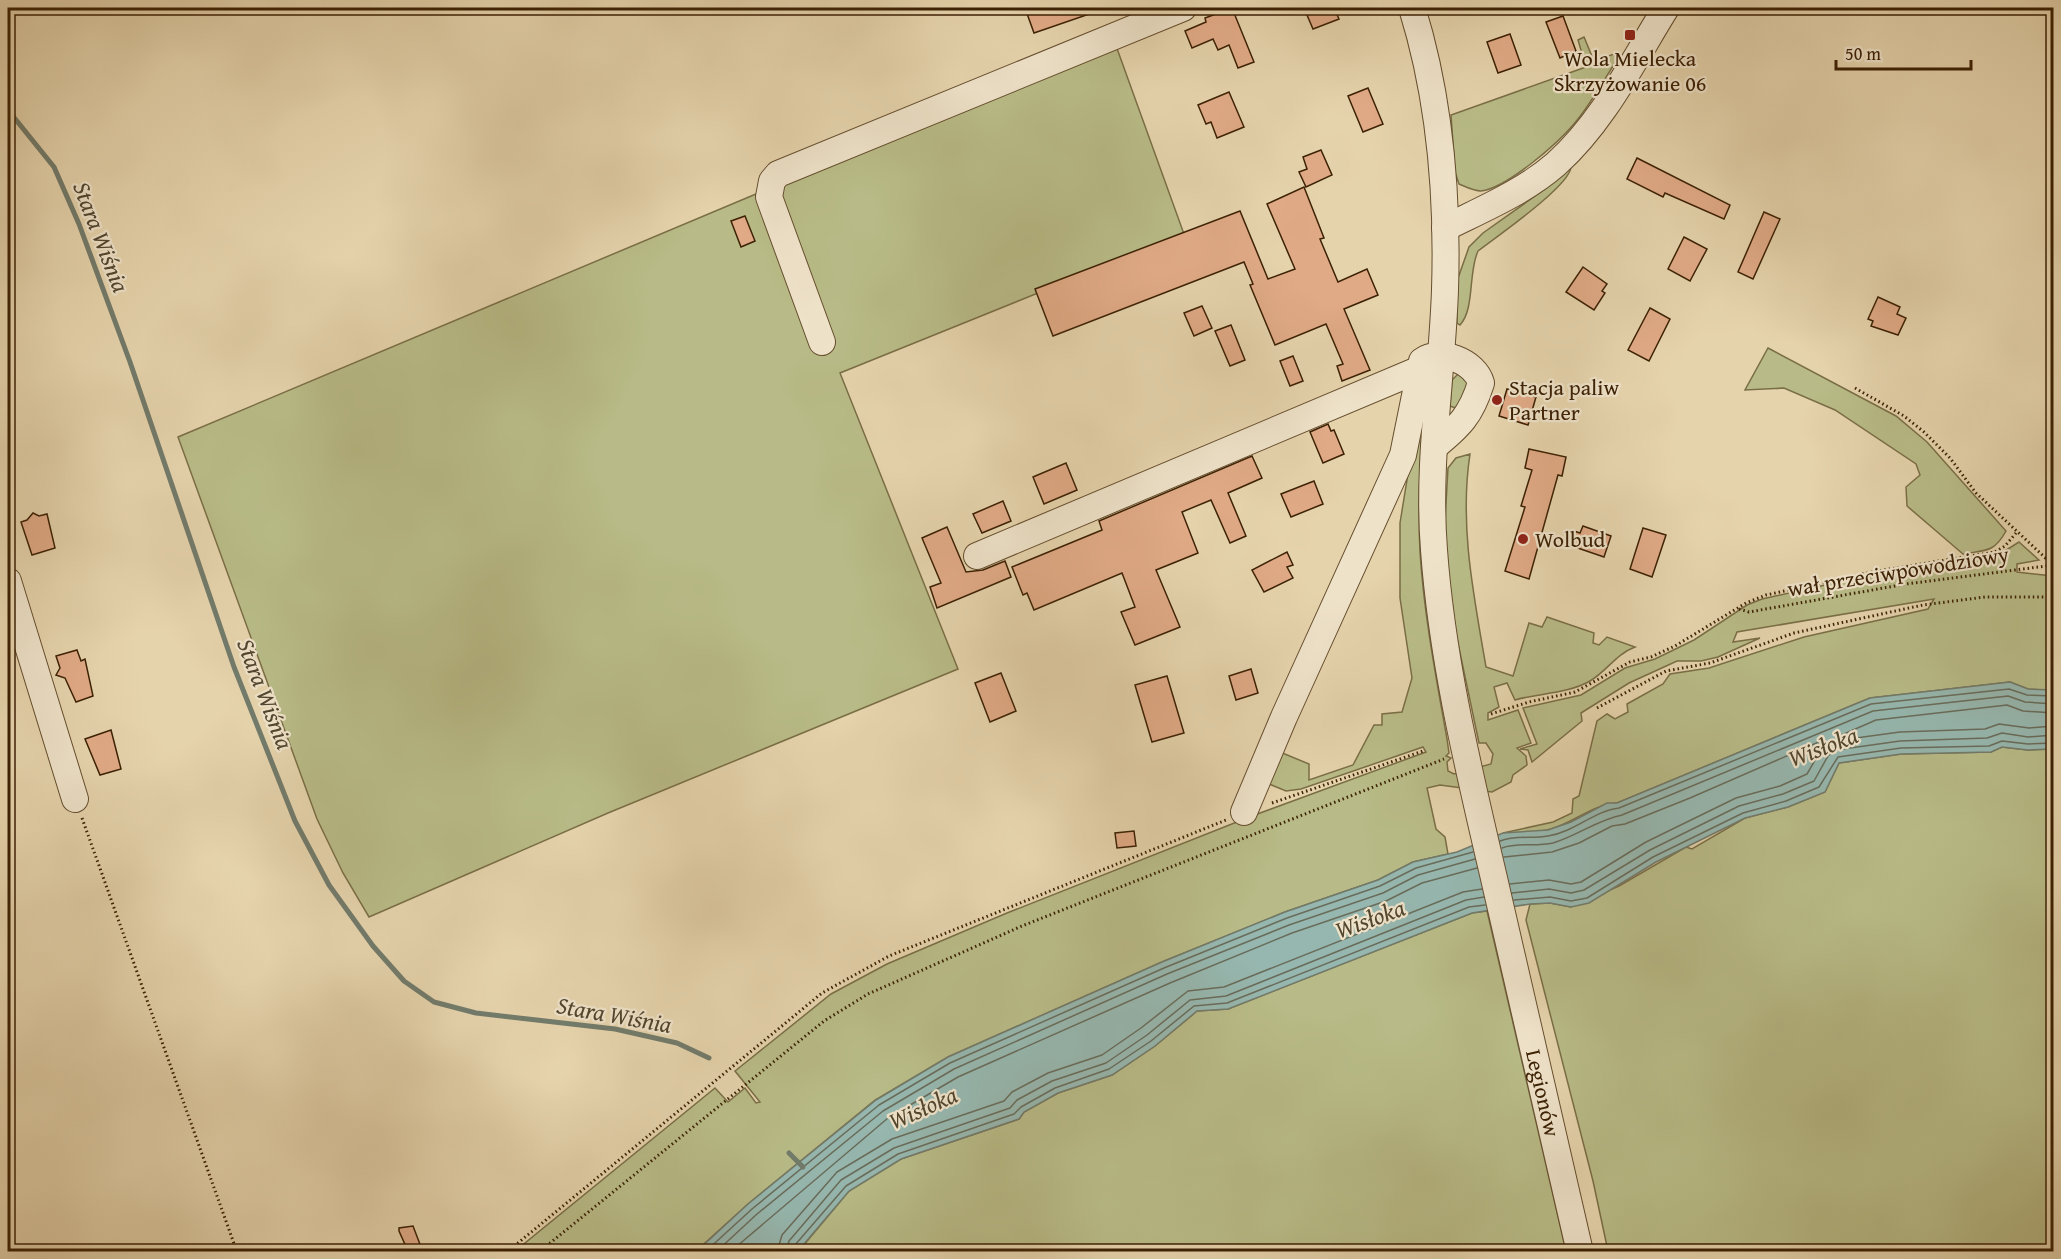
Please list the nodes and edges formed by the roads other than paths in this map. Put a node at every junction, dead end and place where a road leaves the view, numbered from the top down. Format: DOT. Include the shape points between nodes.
graph roads {
  1 [pos="1183,8"];
  2 [pos="1412,8"];
  3 [pos="1666,8"];
  4 [pos="1445,228"];
  5 [pos="822,342"];
  6 [pos="1440,355"];
  7 [pos="1418,370"];
  8 [pos="1434,447"];
  9 [pos="977,556"];
  10 [pos="8,581"];
  11 [pos="75,799"];
  12 [pos="1244,812"];
  13 [pos="1580,1251"];
  1 -- 5 [label="street" via="778,174 772,180 769,197"];
  2 -- 4 [label="street, Legionów" via="1434,100"];
  3 -- 4 [label="street" via="1609,100 1569,151 1523,188"];
  4 -- 6 [label="street, Legionów"];
  6 -- 7 [label="street" via="1422,361"];
  6 -- 8 [label="street, Legionów"];
  6 -- 8 [label="street" via="1474,370 1481,382 1466,418"];
  7 -- 9 [label="street"];
  7 -- 12 [label="street" via="1403,455"];
  8 -- 13 [label="street, Legionów" via="1433,546 1454,754 1507,934"];
  10 -- 11 [label="street"];
}
